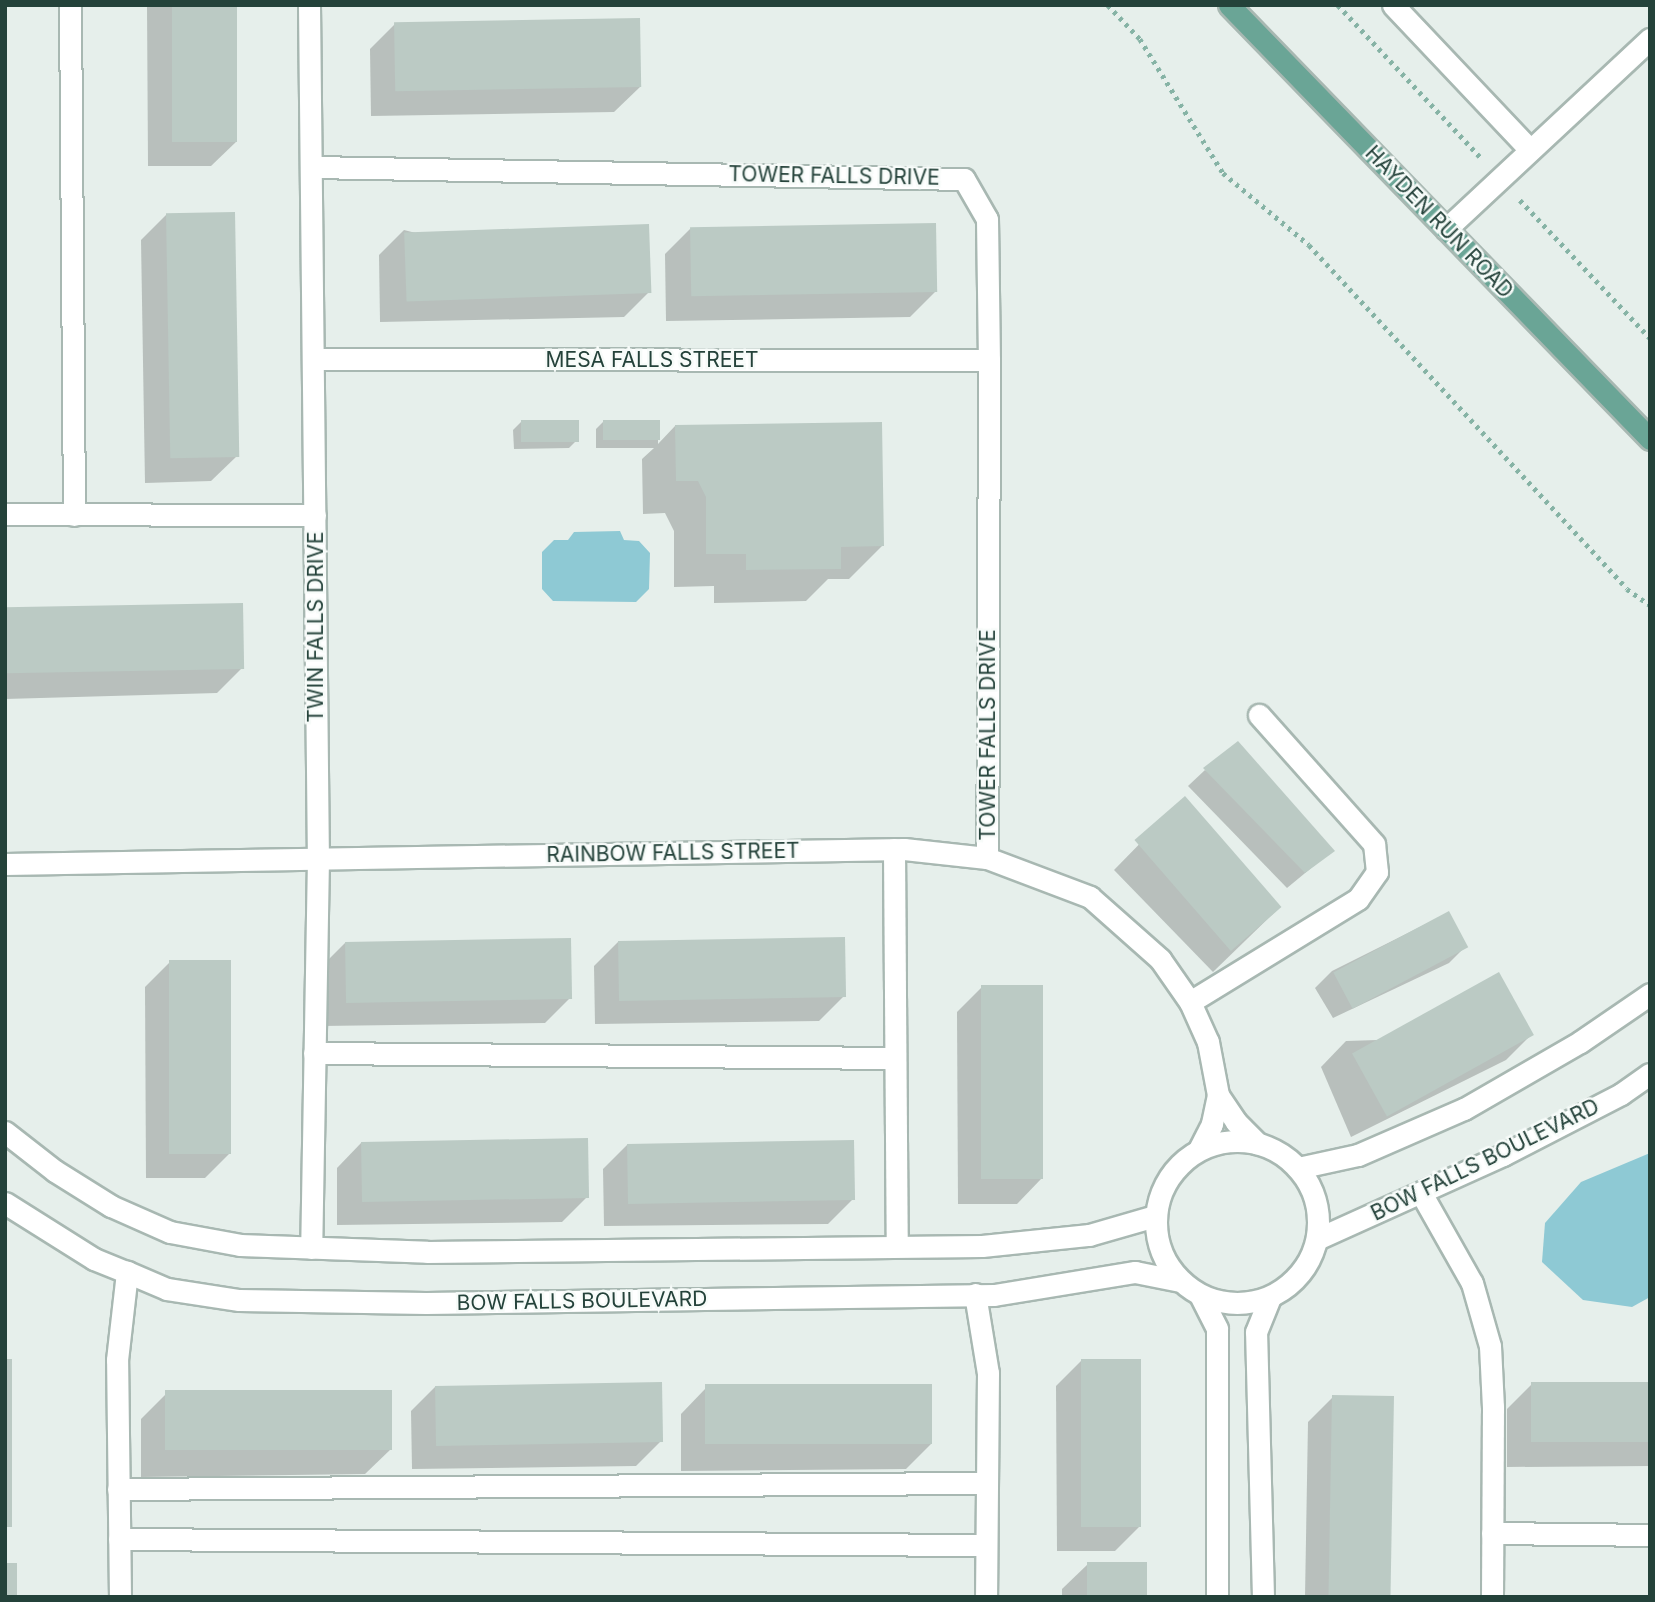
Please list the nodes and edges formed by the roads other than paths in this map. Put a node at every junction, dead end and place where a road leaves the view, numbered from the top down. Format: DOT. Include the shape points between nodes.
graph roads {
  1 [pos="69,5"];
  2 [pos="309,5"];
  3 [pos="1229,5"];
  4 [pos="1393,5"];
  5 [pos="1650,39"];
  6 [pos="1530,150"];
  7 [pos="311,167"];
  8 [pos="1446,229"];
  9 [pos="314,359"];
  10 [pos="989,360"];
  11 [pos="1650,439"];
  12 [pos="5,514"];
  13 [pos="74,515"];
  14 [pos="315,515"];
  15 [pos="1259,715"];
  16 [pos="894,849"];
  17 [pos="318,858"];
  18 [pos="987,858"];
  19 [pos="5,864"];
  20 [pos="1650,994"];
  21 [pos="1190,1002"];
  22 [pos="314,1053"];
  23 [pos="895,1058"];
  24 [pos="1650,1074"];
  25 [pos="1218,1095"];
  26 [pos="5,1132"];
  27 [pos="1257,1143"];
  28 [pos="1199,1150"];
  29 [pos="1298,1168"];
  30 [pos="1421,1193"];
  31 [pos="5,1203"];
  32 [pos="1155,1216"];
  33 [pos="1317,1239"];
  34 [pos="897,1247"];
  35 [pos="311,1248"];
  36 [pos="127,1272"];
  37 [pos="1180,1282"];
  38 [pos="975,1294"];
  39 [pos="1200,1295"];
  40 [pos="1270,1297"];
  41 [pos="987,1483"];
  42 [pos="118,1489"];
  43 [pos="1492,1533"];
  44 [pos="1650,1535"];
  45 [pos="119,1539"];
  46 [pos="986,1545"];
  47 [pos="120,1597"];
  48 [pos="986,1597"];
  49 [pos="1217,1597"];
  50 [pos="1263,1597"];
  51 [pos="1492,1597"];
  1 -- 13 [label="street"];
  2 -- 7 [label="street, TWIN FALLS DRIVE"];
  3 -- 8 [label="main road, HAYDEN RUN ROAD"];
  4 -- 6 [label="street"];
  5 -- 6 [label="street"];
  6 -- 8 [label="street"];
  7 -- 9 [label="street, TWIN FALLS DRIVE"];
  7 -- 10 [label="street, TOWER FALLS DRIVE" via="964,178 987,219"];
  8 -- 11 [label="main road, HAYDEN RUN ROAD"];
  9 -- 10 [label="street, MESA FALLS STREET"];
  9 -- 14 [label="street, TWIN FALLS DRIVE"];
  10 -- 18 [label="street, TOWER FALLS DRIVE"];
  12 -- 13 [label="street"];
  13 -- 14 [label="street"];
  14 -- 17 [label="street, TWIN FALLS DRIVE"];
  15 -- 21 [label="street" via="1374,844 1377,872 1357,898"];
  16 -- 17 [label="street, RAINBOW FALLS STREET"];
  16 -- 18 [label="street, RAINBOW FALLS STREET"];
  16 -- 23 [label="street"];
  17 -- 19 [label="street, RAINBOW FALLS STREET"];
  17 -- 22 [label="street, TWIN FALLS DRIVE"];
  18 -- 21 [label="street, RAINBOW FALLS STREET" via="1090,897 1160,959"];
  20 -- 29 [label="street" via="1580,1042 1464,1109 1358,1155"];
  21 -- 25 [label="street, RAINBOW FALLS STREET" via="1208,1042"];
  22 -- 23 [label="street"];
  22 -- 35 [label="street, TWIN FALLS DRIVE"];
  23 -- 34 [label="street"];
  24 -- 30 [label="street, BOW FALLS BOULEVARD" via="1622,1094"];
  25 -- 27 [label="street, RAINBOW FALLS STREET"];
  25 -- 28 [label="street, RAINBOW FALLS STREET" via="1212,1124"];
  26 -- 35 [label="street" via="111,1206 170,1232 240,1245"];
  27 -- 28 [label="street" via="1237,1141"];
  27 -- 29 [label="street"];
  28 -- 32 [label="street" via="1177,1166 1162,1189"];
  29 -- 33 [label="street" via="1318,1214"];
  30 -- 33 [label="street, BOW FALLS BOULEVARD"];
  30 -- 43 [label="street" via="1472,1283 1490,1346"];
  31 -- 36 [label="street, BOW FALLS BOULEVARD" via="94,1259"];
  32 -- 34 [label="street" via="1089,1235 982,1246"];
  32 -- 37 [label="street" via="1157,1241"];
  33 -- 40 [label="street" via="1308,1263 1292,1283"];
  34 -- 35 [label="street" via="427,1252"];
  36 -- 38 [label="street, BOW FALLS BOULEVARD" via="167,1289 239,1300 312,1304"];
  36 -- 42 [label="street" via="117,1360"];
  37 -- 38 [label="street, BOW FALLS BOULEVARD" via="1135,1272"];
  37 -- 39 [label="street"];
  38 -- 41 [label="street" via="988,1373"];
  39 -- 40 [label="street" via="1235,1303"];
  39 -- 49 [label="street" via="1217,1329"];
  40 -- 50 [label="street" via="1256,1332"];
  41 -- 42 [label="street"];
  41 -- 46 [label="street"];
  42 -- 45 [label="street"];
  43 -- 44 [label="street"];
  43 -- 51 [label="street"];
  45 -- 46 [label="street"];
  45 -- 47 [label="street"];
  46 -- 48 [label="street"];
}
